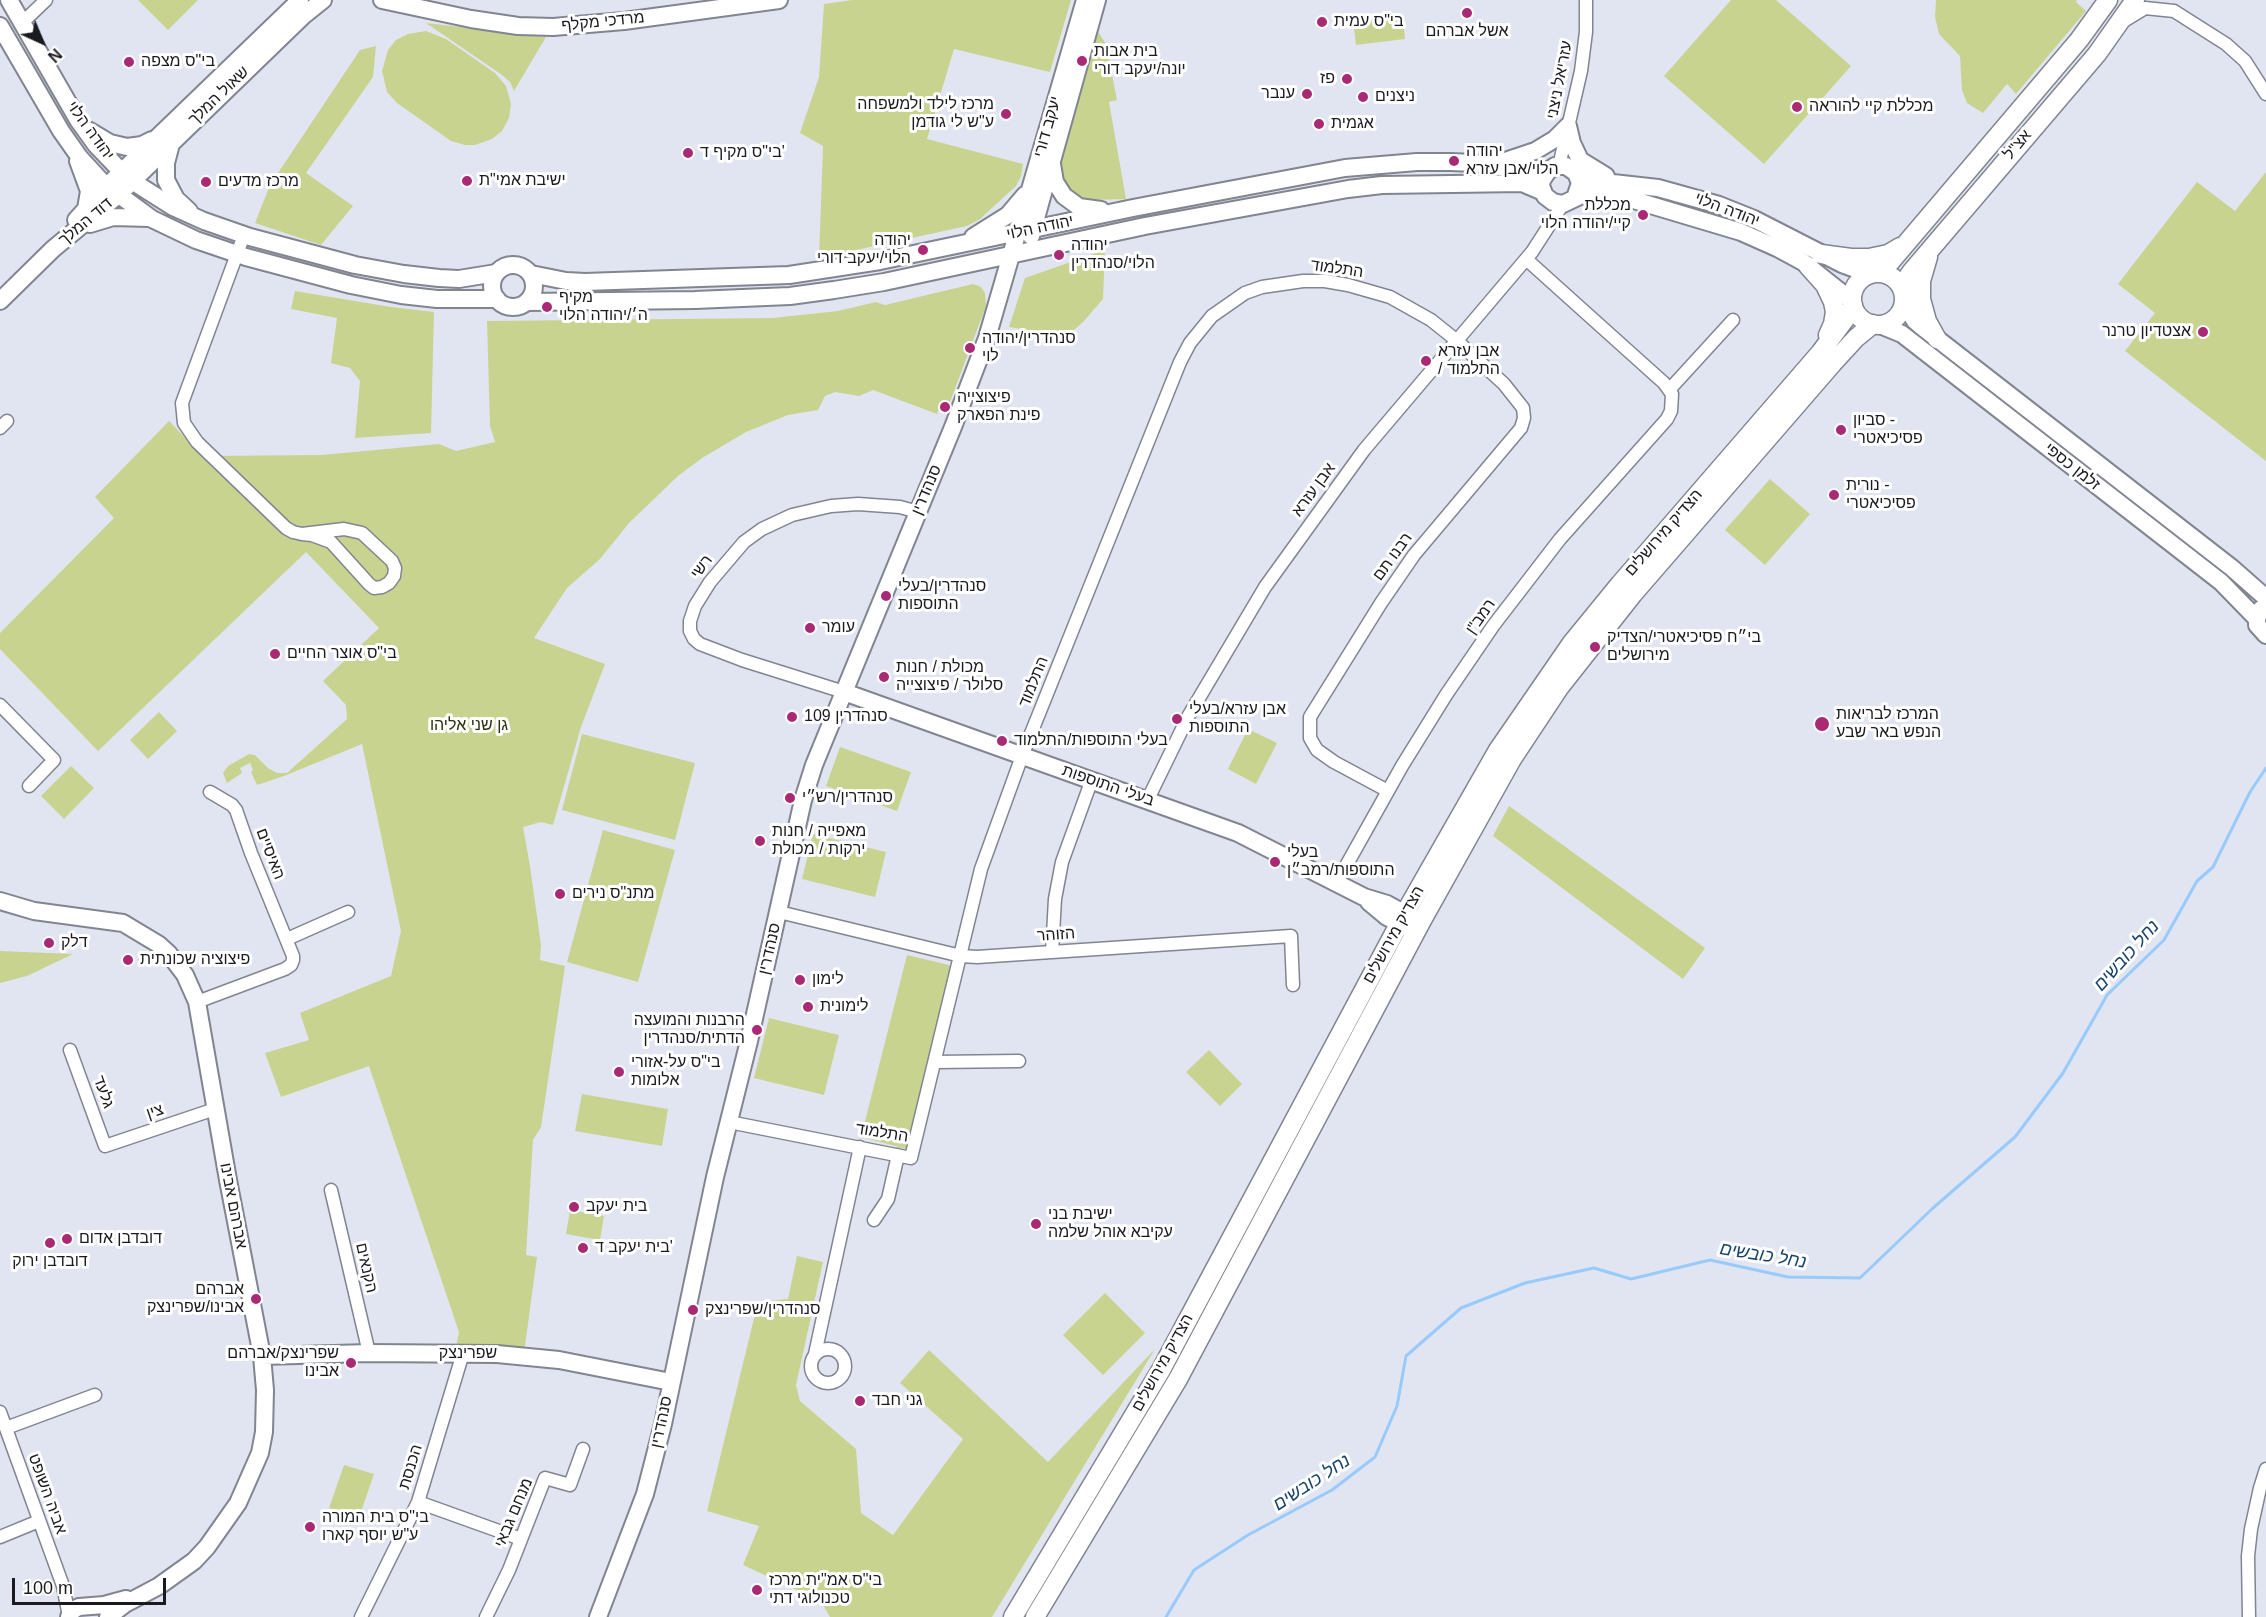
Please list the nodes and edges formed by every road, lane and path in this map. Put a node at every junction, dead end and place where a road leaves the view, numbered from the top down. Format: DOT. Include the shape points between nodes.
graph roads {
  1 [pos="9,0"];
  2 [pos="46,0"];
  3 [pos="300,0"];
  4 [pos="323,0"];
  5 [pos="382,0"];
  6 [pos="404,0"];
  7 [pos="779,0"];
  8 [pos="1085,0"];
  9 [pos="1098,0"];
  10 [pos="1586,0"];
  11 [pos="2108,0"];
  12 [pos="2135,0"];
  13 [pos="2166,0"];
  14 [pos="290,7"];
  15 [pos="428,9"];
  16 [pos="2174,11"];
  17 [pos="22,23"];
  18 [pos="2118,25"];
  19 [pos="0,26"];
  20 [pos="2266,94"];
  21 [pos="1568,126"];
  22 [pos="84,127"];
  23 [pos="165,140"];
  24 [pos="72,147"];
  25 [pos="1052,158"];
  26 [pos="1488,165"];
  27 [pos="1553,168"];
  28 [pos="1576,173"];
  29 [pos="127,176"];
  30 [pos="1032,181"];
  31 [pos="1632,184"];
  32 [pos="112,191"];
  33 [pos="1544,194"];
  34 [pos="1569,201"];
  35 [pos="86,209"];
  36 [pos="1117,211"];
  37 [pos="152,219"];
  38 [pos="199,219"];
  39 [pos="1548,229"];
  40 [pos="1026,230"];
  41 [pos="73,233"];
  42 [pos="244,235"];
  43 [pos="956,245"];
  44 [pos="1905,245"];
  45 [pos="1932,247"];
  46 [pos="53,249"];
  47 [pos="1018,253"];
  48 [pos="237,254"];
  49 [pos="1527,259"];
  50 [pos="1814,260"];
  51 [pos="959,266"];
  52 [pos="496,273"];
  53 [pos="1875,273"];
  54 [pos="531,274"];
  55 [pos="1904,297"];
  56 [pos="999,298"];
  57 [pos="497,299"];
  58 [pos="0,301"];
  59 [pos="527,302"];
  60 [pos="1852,303"];
  61 [pos="1733,320"];
  62 [pos="1876,324"];
  63 [pos="1937,339"];
  64 [pos="1456,340"];
  65 [pos="1820,352"];
  66 [pos="1669,390"];
  67 [pos="918,512"];
  68 [pos="302,534"];
  69 [pos="2266,598"];
  70 [pos="2266,605"];
  71 [pos="2257,619"];
  72 [pos="2266,635"];
  73 [pos="844,692"];
  74 [pos="0,705"];
  75 [pos="1022,756"];
  76 [pos="1091,782"];
  77 [pos="29,786"];
  78 [pos="1388,791"];
  79 [pos="210,792"];
  80 [pos="1148,799"];
  81 [pos="1337,882"];
  82 [pos="0,901"];
  83 [pos="348,912"];
  84 [pos="779,912"];
  85 [pos="1410,923"];
  86 [pos="287,939"];
  87 [pos="1052,952"];
  88 [pos="961,956"];
  89 [pos="1293,985"];
  90 [pos="197,1002"];
  91 [pos="70,1050"];
  92 [pos="1019,1061"];
  93 [pos="935,1062"];
  94 [pos="215,1109"];
  95 [pos="729,1122"];
  96 [pos="105,1146"];
  97 [pos="860,1147"];
  98 [pos="898,1155"];
  99 [pos="331,1190"];
  100 [pos="874,1220"];
  101 [pos="369,1353"];
  102 [pos="463,1353"];
  103 [pos="815,1354"];
  104 [pos="262,1356"];
  105 [pos="671,1382"];
  106 [pos="95,1395"];
  107 [pos="0,1412"];
  108 [pos="6,1428"];
  109 [pos="583,1449"];
  110 [pos="2266,1469"];
  111 [pos="418,1502"];
  112 [pos="39,1521"];
  113 [pos="0,1537"];
  114 [pos="521,1539"];
  115 [pos="63,1586"];
  116 [pos="139,1596"];
  117 [pos="91,1610"];
  118 [pos="69,1616"];
  119 [pos="108,1617"];
  120 [pos="361,1617"];
  121 [pos="486,1617"];
  122 [pos="598,1617"];
  123 [pos="1013,1617"];
  124 [pos="1035,1617"];
  125 [pos="2249,1617"];
  1 -- 17 [label="street, יהודה הלוי"];
  2 -- 17 [label="street"];
  3 -- 14 [label="street, שאול המלך"];
  4 -- 23 [label="street, שאול המלך"];
  5 -- 15 [label="street, מרדכי מקלף"];
  6 -- 15 [label="street, מרדכי מקלף"];
  7 -- 15 [label="street, מרדכי מקלף" via="553,27 494,23"];
  8 -- 30 [label="street, יעקב דורי"];
  9 -- 25 [label="street, יעקב דורי"];
  10 -- 21 [label="street, עזריאל ניצני" via="1584,52"];
  11 -- 44 [label="main road, אצ\"ל" via="2079,40"];
  12 -- 18 [label="main road, אצ\"ל"];
  13 -- 16 [label="street"];
  14 -- 23 [label="street, שאול המלך"];
  16 -- 18 [label="street" via="2145,8"];
  16 -- 20 [label="street" via="2226,44 2256,76"];
  17 -- 22 [label="street, יהודה הלוי"];
  18 -- 45 [label="main road, אצ\"ל"];
  19 -- 24 [label="street, יהודה הלוי"];
  21 -- 26 [label="street" via="1535,151"];
  21 -- 27 [label="street, עזריאל ניצני"];
  21 -- 31 [label="street" via="1581,160 1600,174"];
  22 -- 23 [label="street" via="103,140 127,147"];
  22 -- 29 [label="street, יהודה הלוי"];
  23 -- 29 [label="street, שאול המלך"];
  23 -- 38 [label="street" via="166,180 176,199"];
  24 -- 32 [label="street, יהודה הלוי"];
  24 -- 35 [label="street" via="88,191"];
  25 -- 36 [label="street" via="1055,182 1070,201 1084,208"];
  25 -- 40 [label="street, יעקב דורי"];
  26 -- 27 [label="street, יהודה הלוי" via="1535,172"];
  26 -- 36 [label="street, יהודה הלוי" via="1417,162 1345,168"];
  27 -- 28 [label="street" via="1566,166"];
  27 -- 33 [label="street" via="1542,180"];
  28 -- 31 [label="street, יהודה הלוי" via="1595,181"];
  28 -- 34 [label="street" via="1580,183"];
  29 -- 32 [label="street, שאול המלך"];
  29 -- 38 [label="street, יהודה הלוי" via="173,207"];
  30 -- 40 [label="street, יעקב דורי"];
  30 -- 43 [label="street" via="1008,215"];
  31 -- 50 [label="street, יהודה הלוי" via="1677,192 1754,219"];
  32 -- 35 [label="street, דוד המלך"];
  32 -- 37 [label="street, יהודה הלוי"];
  32 -- 41 [label="street, דוד המלך"];
  33 -- 34 [label="street" via="1553,202"];
  33 -- 39 [label="street" via="1550,217"];
  33 -- 47 [label="street, יהודה הלוי" via="1522,183 1501,182 1348,189"];
  34 -- 39 [label="street, אבן עזרא"];
  34 -- 50 [label="street, יהודה הלוי" via="1592,193 1617,195 1741,232"];
  35 -- 46 [label="street, דוד המלך"];
  36 -- 40 [label="street, יהודה הלוי"];
  37 -- 41 [label="street" via="113,217"];
  37 -- 48 [label="street, יהודה הלוי"];
  38 -- 42 [label="street, יהודה הלוי"];
  39 -- 49 [label="street, אבן עזרא"];
  40 -- 43 [label="street, יהודה הלוי"];
  40 -- 47 [label="street, יעקב דורי"];
  41 -- 46 [label="street, דוד המלך"];
  42 -- 48 [label="street"];
  42 -- 52 [label="street, יהודה הלוי" via="404,274 459,279"];
  43 -- 54 [label="street, יהודה הלוי" via="789,275 585,282"];
  44 -- 50 [label="main road" via="1869,258"];
  44 -- 53 [label="main road, אצ\"ל"];
  45 -- 55 [label="main road, אצ\"ל" via="1905,281"];
  45 -- 63 [label="main road" via="1921,281 1921,299"];
  46 -- 58 [label="street, דוד המלך"];
  47 -- 51 [label="street, יהודה הלוי"];
  47 -- 56 [label="street, סנהדרין"];
  48 -- 57 [label="street, יהודה הלוי" via="400,295"];
  48 -- 68 [label="street" via="182,403 182,416 188,430 209,454 281,524"];
  49 -- 64 [label="street, אבן עזרא"];
  49 -- 66 [label="street"];
  50 -- 53 [label="street, יהודה הלוי"];
  50 -- 60 [label="street, יהודה הלוי"];
  50 -- 65 [label="main road" via="1835,312"];
  51 -- 56 [label="street" via="990,273 997,283"];
  51 -- 59 [label="street, יהודה הלוי" via="790,296"];
  52 -- 54 [label="street" via="514,265"];
  52 -- 57 [label="street" via="492,286"];
  53 -- 55 [label="main road" via="1895,278"];
  53 -- 60 [label="main road" via="1858,282"];
  54 -- 59 [label="street" via="534,290"];
  55 -- 62 [label="main road" via="1902,309 1893,320"];
  55 -- 63 [label="street, זלמן כספי" via="1915,321"];
  56 -- 67 [label="street, סנהדרין"];
  57 -- 59 [label="street" via="511,307"];
  60 -- 62 [label="main road" via="1860,318"];
  60 -- 65 [label="main road, הצדיק מירושלים" via="1846,318"];
  61 -- 66 [label="street"];
  62 -- 71 [label="street, זלמן כספי" via="1902,334 2221,582"];
  62 -- 85 [label="main road, הצדיק מירושלים" via="1856,338 1825,372 1584,654 1512,759"];
  63 -- 69 [label="street, זלמן כספי"];
  64 -- 75 [label="street, התלמוד" via="1431,320 1390,297 1325,282 1303,280 1262,287 1245,293 1212,316 1180,363"];
  64 -- 78 [label="street, רבנו תם" via="1512,392 1523,408 1521,428 1414,555 1310,717 1310,738 1317,750"];
  64 -- 80 [label="street, אבן עזרא" via="1364,450 1265,587 1189,715"];
  65 -- 85 [label="main road, הצדיק מירושלים" via="1565,653 1498,750"];
  66 -- 78 [label="street, רמב\"ן" via="1671,411 1666,419 1531,574 1446,695"];
  67 -- 73 [label="street, סנהדרין"];
  67 -- 73 [label="street, רשי" via="858,504 783,518 744,542 695,606 690,631 700,644"];
  68 -- 68 [label="street" via="331,542 374,588 389,583 394,576 393,561 362,533 344,529"];
  70 -- 71 [label="street"];
  71 -- 72 [label="street, זלמן כספי" via="2259,630"];
  73 -- 75 [label="street, בעלי התוספות"];
  73 -- 84 [label="street, סנהדרין" via="803,800"];
  74 -- 77 [label="street" via="54,760"];
  75 -- 76 [label="street, בעלי התוספות"];
  75 -- 88 [label="street, התלמוד" via="981,869"];
  76 -- 80 [label="street, בעלי התוספות"];
  76 -- 87 [label="street" via="1062,862"];
  78 -- 81 [label="street, רמב\"ן"];
  79 -- 86 [label="street, האיסיים" via="236,810"];
  80 -- 81 [label="street, בעלי התוספות" via="1238,833"];
  81 -- 85 [label="street, בעלי התוספות" via="1387,904"];
  82 -- 90 [label="street, אברהם אבינו" via="34,911 123,923 144,934 174,959"];
  83 -- 86 [label="street"];
  84 -- 88 [label="street, הזוהר"];
  84 -- 95 [label="street, סנהדרין"];
  85 -- 123 [label="main road, הצדיק מירושלים" via="1161,1370"];
  85 -- 124 [label="main road, הצדיק מירושלים" via="1178,1379"];
  86 -- 90 [label="street, האיסיים" via="293,956 291,965"];
  87 -- 88 [label="street, הזוהר"];
  87 -- 89 [label="street, הזוהר" via="1291,936"];
  88 -- 93 [label="street, התלמוד"];
  90 -- 94 [label="street, אברהם אבינו"];
  91 -- 96 [label="street, גלעד"];
  92 -- 93 [label="street"];
  93 -- 98 [label="street, התלמוד" via="911,1158"];
  94 -- 96 [label="street, צין"];
  94 -- 104 [label="street, אברהם אבינו"];
  95 -- 97 [label="street, התלמוד"];
  95 -- 105 [label="street, סנהדרין"];
  97 -- 98 [label="street, התלמוד"];
  97 -- 103 [label="street"];
  98 -- 100 [label="street" via="888,1199"];
  99 -- 101 [label="street, הקנאים"];
  101 -- 102 [label="street, שפרינצק"];
  101 -- 104 [label="street, שפרינצק"];
  102 -- 105 [label="street, שפרינצק" via="559,1360"];
  102 -- 111 [label="street, הכנסת"];
  104 -- 116 [label="street, אברהם אבינו" via="264,1432 260,1453 238,1503 194,1561"];
  105 -- 122 [label="street, סנהדרין" via="645,1494"];
  106 -- 108 [label="street"];
  107 -- 108 [label="street, אביה השופט"];
  108 -- 112 [label="street, אביה השופט"];
  109 -- 114 [label="street, מנחם גבאי" via="570,1485 545,1478"];
  110 -- 125 [label="street" via="2248,1556"];
  111 -- 114 [label="street"];
  111 -- 120 [label="street, הכנסת"];
  112 -- 113 [label="street"];
  112 -- 115 [label="street, אביה השופט"];
  114 -- 121 [label="street, מנחם גבאי"];
  115 -- 117 [label="street, אביה השופט"];
  115 -- 118 [label="street, אביה השופט"];
  116 -- 117 [label="street, אברהם אבינו"];
  116 -- 119 [label="street, אברהם אבינו"];
  117 -- 118 [label="street" via="75,1609"];
}
